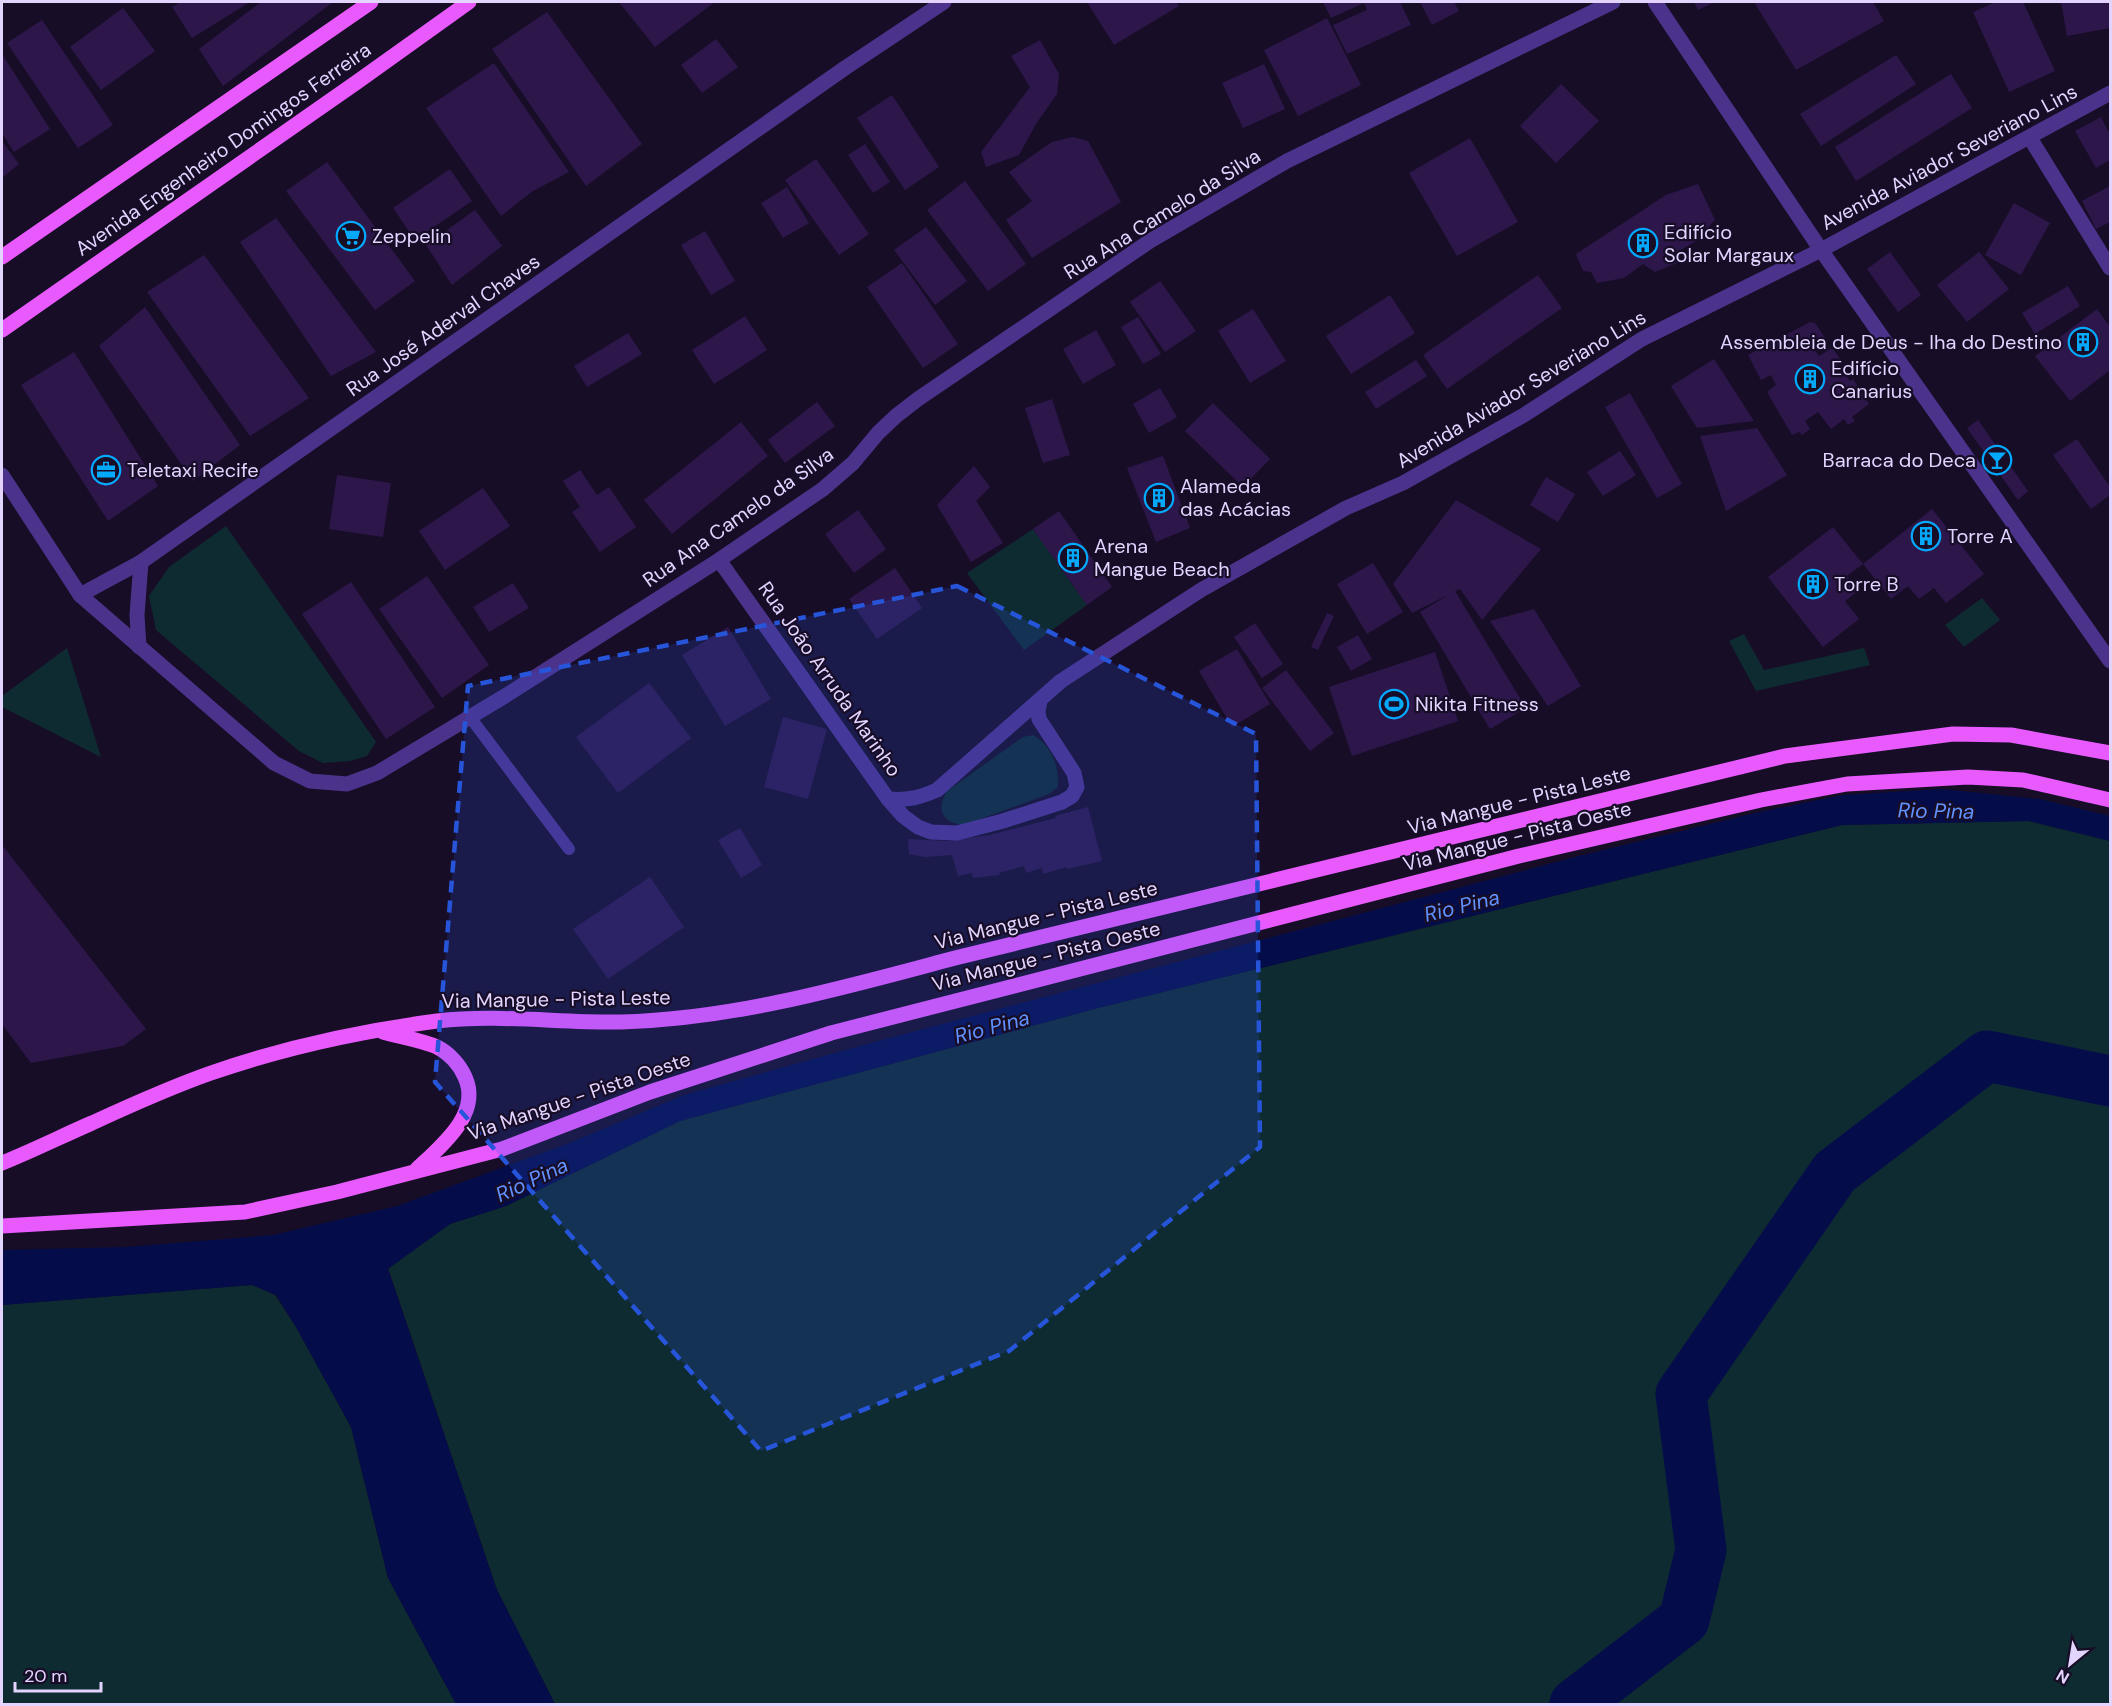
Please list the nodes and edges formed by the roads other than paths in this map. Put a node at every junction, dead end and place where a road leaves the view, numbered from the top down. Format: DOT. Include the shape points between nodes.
graph roads {
  1 [pos="371,2"];
  2 [pos="468,2"];
  3 [pos="944,2"];
  4 [pos="1613,2"];
  5 [pos="1655,2"];
  6 [pos="2110,93"];
  7 [pos="2030,138"];
  8 [pos="1821,250"];
  9 [pos="2,257"];
  10 [pos="2110,268"];
  11 [pos="2,330"];
  12 [pos="2,475"];
  13 [pos="720,560"];
  14 [pos="141,562"];
  15 [pos="80,596"];
  16 [pos="138,646"];
  17 [pos="2110,661"];
  18 [pos="1040,701"];
  19 [pos="470,717"];
  20 [pos="2110,753"];
  21 [pos="919,798"];
  22 [pos="888,799"];
  23 [pos="2110,800"];
  24 [pos="569,849"];
  25 [pos="380,1031"];
  26 [pos="2,1163"];
  27 [pos="414,1171"];
  28 [pos="2,1226"];
  1 -- 9 [label="main road, Avenida Engenheiro Domingos Ferreira"];
  2 -- 11 [label="main road, Avenida Engenheiro Domingos Ferreira"];
  3 -- 14 [label="street, Rua José Aderval Chaves"];
  4 -- 13 [label="street, Rua Ana Camelo da Silva" via="1287,161 1150,241 918,399 823,489"];
  5 -- 8 [label="street"];
  6 -- 7 [label="street, Avenida Aviador Severiano Lins"];
  7 -- 8 [label="street, Avenida Aviador Severiano Lins"];
  7 -- 10 [label="street"];
  8 -- 17 [label="street"];
  8 -- 18 [label="street, Avenida Aviador Severiano Lins" via="1642,339 1514,420 1201,590 1061,681"];
  12 -- 15 [label="street"];
  13 -- 19 [label="street, Rua Ana Camelo da Silva"];
  13 -- 22 [label="street, Rua João Arruda Marinho"];
  14 -- 15 [label="street, Rua José Aderval Chaves"];
  14 -- 16 [label="street"];
  15 -- 16 [label="street, Rua Ana Camelo da Silva"];
  16 -- 19 [label="street, Rua Ana Camelo da Silva" via="274,763 310,781 347,784 377,773"];
  18 -- 21 [label="street, Avenida Aviador Severiano Lins" via="938,790"];
  18 -- 22 [label="street" via="1039,719 1074,773 1077,787 1072,796 1044,809 957,833 931,832 918,826"];
  19 -- 24 [label="lane"];
  20 -- 25 [label="main road, Via Mangue - Pista Leste" via="2011,735 1953,734 1785,756 830,992 734,1011 620,1022 490,1018 439,1021"];
  21 -- 22 [label="street, Rua João Arruda Marinho"];
  23 -- 27 [label="main road, Via Mangue - Pista Oeste" via="2023,780 1968,777 1847,784 1761,800 1519,856 831,1033 650,1092 501,1149"];
  25 -- 26 [label="main road, Via Mangue - Pista Leste" via="293,1048 211,1074"];
  25 -- 27 [label="main road" via="438,1048 461,1066 469,1086 469,1104 462,1121"];
  27 -- 28 [label="main road, Via Mangue - Pista Oeste" via="245,1212"];
}
